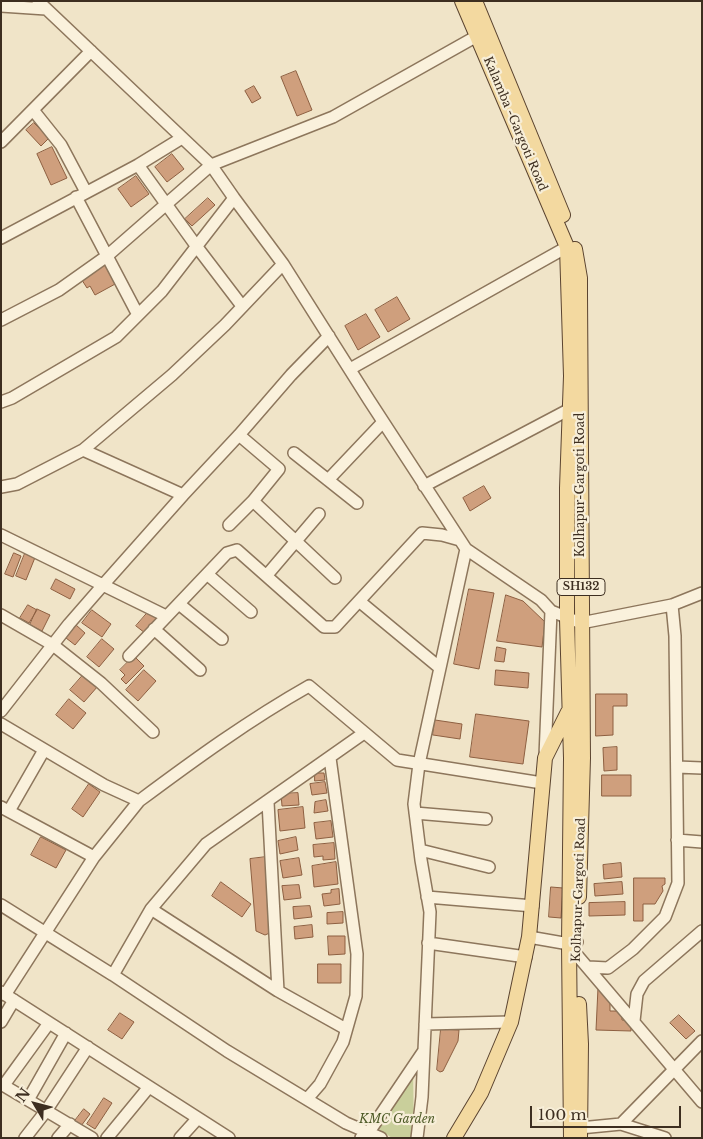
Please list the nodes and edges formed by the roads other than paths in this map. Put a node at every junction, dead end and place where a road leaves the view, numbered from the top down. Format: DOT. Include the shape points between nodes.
graph roads {
  1 [pos="462,1"];
  2 [pos="475,1"];
  3 [pos="42,5"];
  4 [pos="1,6"];
  5 [pos="477,36"];
  6 [pos="91,51"];
  7 [pos="33,110"];
  8 [pos="182,138"];
  9 [pos="1,142"];
  10 [pos="138,165"];
  11 [pos="211,165"];
  12 [pos="81,194"];
  13 [pos="234,198"];
  14 [pos="166,204"];
  15 [pos="1,238"];
  16 [pos="197,247"];
  17 [pos="567,247"];
  18 [pos="107,256"];
  19 [pos="283,264"];
  20 [pos="242,306"];
  21 [pos="138,315"];
  22 [pos="1,320"];
  23 [pos="329,336"];
  24 [pos="350,369"];
  25 [pos="1,402"];
  26 [pos="570,409"];
  27 [pos="383,422"];
  28 [pos="239,435"];
  29 [pos="83,450"];
  30 [pos="294,452"];
  31 [pos="328,480"];
  32 [pos="424,486"];
  33 [pos="1,487"];
  34 [pos="183,494"];
  35 [pos="253,501"];
  36 [pos="357,503"];
  37 [pos="319,514"];
  38 [pos="229,525"];
  39 [pos="1,535"];
  40 [pos="296,541"];
  41 [pos="463,545"];
  42 [pos="208,574"];
  43 [pos="267,575"];
  44 [pos="336,578"];
  45 [pos="103,585"];
  46 [pos="702,592"];
  47 [pos="359,602"];
  48 [pos="179,604"];
  49 [pos="672,605"];
  50 [pos="550,611"];
  51 [pos="251,612"];
  52 [pos="1,616"];
  53 [pos="166,616"];
  54 [pos="567,619"];
  55 [pos="581,623"];
  56 [pos="154,629"];
  57 [pos="222,639"];
  58 [pos="53,645"];
  59 [pos="128,656"];
  60 [pos="440,668"];
  61 [pos="200,670"];
  62 [pos="569,709"];
  63 [pos="1,711"];
  64 [pos="1,724"];
  65 [pos="153,732"];
  66 [pos="364,733"];
  67 [pos="44,750"];
  68 [pos="330,758"];
  69 [pos="545,758"];
  70 [pos="419,764"];
  71 [pos="677,768"];
  72 [pos="702,768"];
  73 [pos="542,783"];
  74 [pos="139,801"];
  75 [pos="268,802"];
  76 [pos="5,809"];
  77 [pos="415,813"];
  78 [pos="486,819"];
  79 [pos="677,840"];
  80 [pos="702,842"];
  81 [pos="420,850"];
  82 [pos="94,857"];
  83 [pos="489,867"];
  84 [pos="427,897"];
  85 [pos="1,905"];
  86 [pos="533,906"];
  87 [pos="151,909"];
  88 [pos="702,931"];
  89 [pos="46,932"];
  90 [pos="529,937"];
  91 [pos="428,943"];
  92 [pos="574,946"];
  93 [pos="526,956"];
  94 [pos="588,967"];
  95 [pos="113,975"];
  96 [pos="278,990"];
  97 [pos="7,996"];
  98 [pos="634,1021"];
  99 [pos="1,1022"];
  100 [pos="48,1022"];
  101 [pos="510,1022"];
  102 [pos="425,1024"];
  103 [pos="346,1029"];
  104 [pos="66,1033"];
  105 [pos="702,1041"];
  106 [pos="88,1048"];
  107 [pos="424,1050"];
  108 [pos="673,1069"];
  109 [pos="2,1085"];
  110 [pos="149,1087"];
  111 [pos="307,1099"];
  112 [pos="28,1100"];
  113 [pos="702,1102"];
  114 [pos="46,1111"];
  115 [pos="198,1118"];
  116 [pos="70,1124"];
  117 [pos="621,1124"];
  118 [pos="577,1134"];
  119 [pos="365,1135"];
  120 [pos="25,1138"];
  121 [pos="58,1138"];
  122 [pos="92,1138"];
  123 [pos="107,1138"];
  124 [pos="180,1138"];
  125 [pos="229,1138"];
  126 [pos="381,1138"];
  127 [pos="416,1138"];
  128 [pos="454,1138"];
  129 [pos="666,1138"];
  1 -- 5 [label="main road, Kalamba -Gargoti Road"];
  2 -- 55 [label="main road, Kolhapur-Gargoti Road / SH132" via="573,241 580,278"];
  3 -- 4 [label="street"];
  3 -- 6 [label="street"];
  5 -- 11 [label="street" via="333,117"];
  5 -- 17 [label="main road, Kalamba -Gargoti Road"];
  6 -- 7 [label="street"];
  6 -- 8 [label="street"];
  7 -- 9 [label="street"];
  7 -- 12 [label="street" via="61,145"];
  8 -- 10 [label="street"];
  8 -- 11 [label="street"];
  10 -- 12 [label="street"];
  10 -- 14 [label="street"];
  11 -- 13 [label="street"];
  11 -- 14 [label="street"];
  12 -- 15 [label="street"];
  12 -- 18 [label="street"];
  13 -- 16 [label="street"];
  13 -- 19 [label="street"];
  14 -- 16 [label="street"];
  14 -- 18 [label="street"];
  16 -- 20 [label="street"];
  16 -- 21 [label="street"];
  17 -- 24 [label="street"];
  17 -- 26 [label="main road"];
  18 -- 21 [label="street"];
  18 -- 22 [label="street" via="52,294"];
  19 -- 20 [label="street"];
  19 -- 23 [label="street"];
  20 -- 29 [label="street" via="172,374"];
  21 -- 25 [label="street" via="116,337"];
  23 -- 24 [label="street"];
  23 -- 28 [label="street"];
  24 -- 27 [label="street"];
  26 -- 32 [label="street"];
  26 -- 54 [label="main road"];
  27 -- 31 [label="street"];
  27 -- 32 [label="street"];
  28 -- 34 [label="street"];
  28 -- 35 [label="street" via="279,469"];
  29 -- 33 [label="street" via="17,484"];
  29 -- 34 [label="street"];
  30 -- 31 [label="street"];
  31 -- 36 [label="street"];
  32 -- 41 [label="street"];
  34 -- 45 [label="street"];
  35 -- 38 [label="street"];
  35 -- 40 [label="street"];
  37 -- 40 [label="street"];
  39 -- 45 [label="street"];
  40 -- 43 [label="street"];
  40 -- 44 [label="street"];
  41 -- 47 [label="street" via="442,535 422,533"];
  41 -- 50 [label="street" via="541,600"];
  41 -- 60 [label="street"];
  42 -- 43 [label="street" via="226,553 237,550"];
  42 -- 48 [label="street"];
  42 -- 51 [label="street"];
  43 -- 47 [label="street" via="324,627 335,627"];
  45 -- 53 [label="street"];
  45 -- 58 [label="street"];
  46 -- 49 [label="street"];
  47 -- 60 [label="street"];
  48 -- 53 [label="street"];
  48 -- 57 [label="street"];
  49 -- 55 [label="street"];
  49 -- 71 [label="street"];
  50 -- 54 [label="street"];
  50 -- 69 [label="street"];
  52 -- 58 [label="street"];
  53 -- 56 [label="street"];
  54 -- 55 [label="street"];
  54 -- 62 [label="main road"];
  55 -- 92 [label="main road, Kolhapur-Gargoti Road / SH132" via="583,758"];
  56 -- 59 [label="street"];
  56 -- 61 [label="street"];
  58 -- 63 [label="street"];
  58 -- 65 [label="street" via="102,683"];
  60 -- 70 [label="street"];
  62 -- 69 [label="main road"];
  62 -- 92 [label="main road"];
  64 -- 67 [label="street"];
  66 -- 68 [label="street"];
  66 -- 70 [label="street" via="398,760"];
  66 -- 74 [label="street" via="309,686 262,713"];
  67 -- 74 [label="street"];
  67 -- 76 [label="street"];
  68 -- 75 [label="street"];
  68 -- 103 [label="street" via="357,954 356,996"];
  69 -- 73 [label="main road"];
  70 -- 73 [label="street"];
  70 -- 77 [label="street"];
  71 -- 72 [label="street"];
  71 -- 79 [label="street"];
  73 -- 86 [label="main road"];
  74 -- 82 [label="street"];
  75 -- 87 [label="street" via="206,844"];
  75 -- 96 [label="street"];
  76 -- 82 [label="street"];
  77 -- 78 [label="street"];
  77 -- 81 [label="street"];
  79 -- 80 [label="street"];
  79 -- 94 [label="street" via="678,883 665,917 633,949 608,968"];
  81 -- 83 [label="street"];
  81 -- 84 [label="street"];
  82 -- 89 [label="street"];
  84 -- 86 [label="street"];
  84 -- 91 [label="street" via="430,912"];
  85 -- 89 [label="street"];
  86 -- 90 [label="main road"];
  87 -- 95 [label="street"];
  87 -- 96 [label="street"];
  88 -- 98 [label="street" via="644,981 637,994"];
  89 -- 95 [label="street"];
  89 -- 97 [label="street"];
  90 -- 92 [label="street"];
  90 -- 93 [label="main road"];
  91 -- 93 [label="street"];
  91 -- 102 [label="street"];
  92 -- 94 [label="street"];
  92 -- 118 [label="main road"];
  93 -- 101 [label="main road"];
  94 -- 98 [label="street"];
  95 -- 111 [label="street"];
  96 -- 103 [label="street"];
  97 -- 99 [label="street"];
  97 -- 100 [label="street"];
  98 -- 108 [label="street"];
  100 -- 104 [label="street"];
  100 -- 109 [label="street"];
  101 -- 102 [label="street"];
  101 -- 128 [label="main road" via="481,1092"];
  102 -- 107 [label="street"];
  103 -- 111 [label="street" via="343,1042 320,1084"];
  104 -- 106 [label="street"];
  104 -- 112 [label="street"];
  105 -- 108 [label="street"];
  106 -- 110 [label="street"];
  106 -- 114 [label="street"];
  107 -- 119 [label="street"];
  107 -- 127 [label="street"];
  108 -- 113 [label="street"];
  108 -- 117 [label="street"];
  109 -- 112 [label="street"];
  110 -- 115 [label="street"];
  110 -- 123 [label="street"];
  111 -- 119 [label="street"];
  112 -- 114 [label="street"];
  114 -- 116 [label="street"];
  114 -- 120 [label="street"];
  115 -- 124 [label="street"];
  115 -- 125 [label="street"];
  116 -- 121 [label="street"];
  116 -- 122 [label="street"];
  117 -- 118 [label="street"];
  117 -- 129 [label="street"];
  119 -- 126 [label="street"];
}
